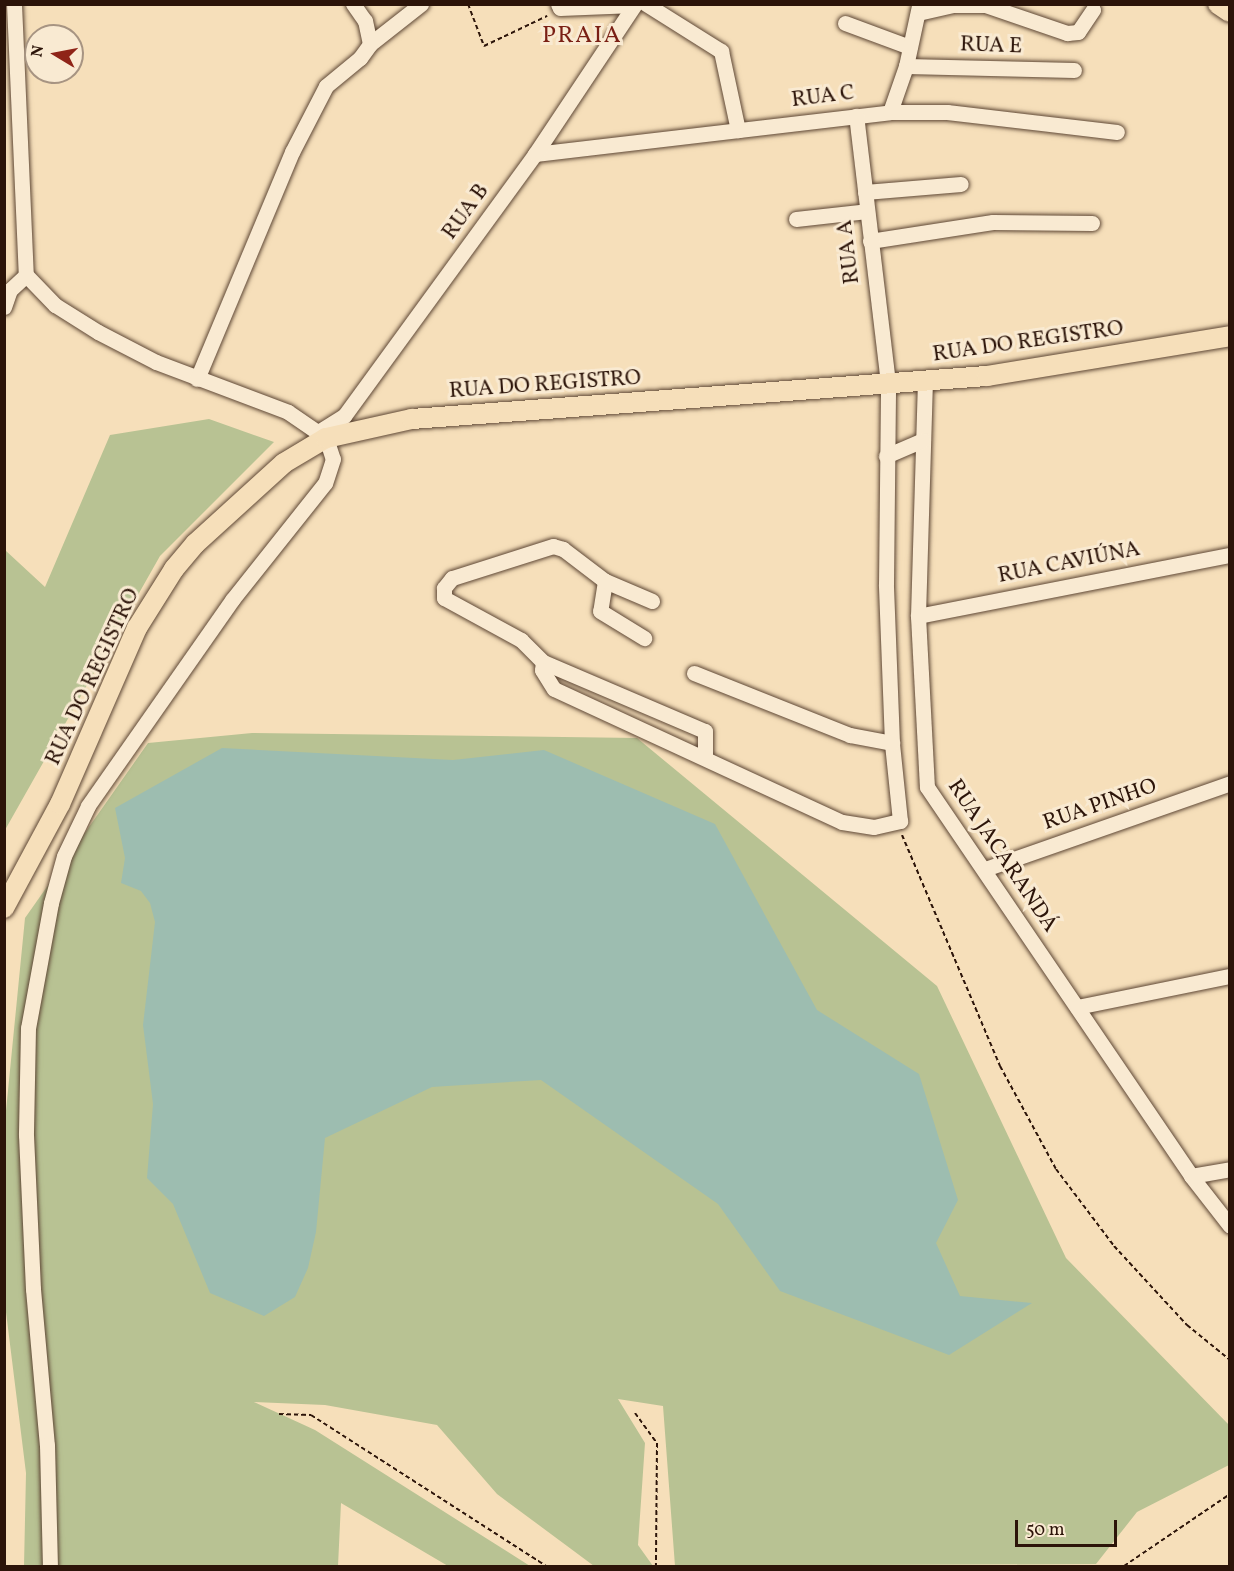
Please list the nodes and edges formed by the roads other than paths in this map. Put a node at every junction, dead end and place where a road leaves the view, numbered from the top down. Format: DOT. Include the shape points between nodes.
graph roads {
  1 [pos="14,4"];
  2 [pos="352,4"];
  3 [pos="421,4"];
  4 [pos="646,4"];
  5 [pos="1218,4"];
  6 [pos="634,5"];
  7 [pos="985,5"];
  8 [pos="559,6"];
  9 [pos="918,9"];
  10 [pos="1093,10"];
  11 [pos="1230,12"];
  12 [pos="845,23"];
  13 [pos="370,44"];
  14 [pos="910,48"];
  15 [pos="906,66"];
  16 [pos="1074,70"];
  17 [pos="12,108"];
  18 [pos="890,112"];
  19 [pos="856,116"];
  20 [pos="738,130"];
  21 [pos="1117,132"];
  22 [pos="535,154"];
  23 [pos="962,184"];
  24 [pos="865,192"];
  25 [pos="867,211"];
  26 [pos="796,219"];
  27 [pos="1092,223"];
  28 [pos="870,241"];
  29 [pos="26,275"];
  30 [pos="4,307"];
  31 [pos="1230,336"];
  32 [pos="197,379"];
  33 [pos="925,380"];
  34 [pos="888,383"];
  35 [pos="322,435"];
  36 [pos="923,440"];
  37 [pos="886,456"];
  38 [pos="1230,555"];
  39 [pos="605,581"];
  40 [pos="652,601"];
  41 [pos="918,616"];
  42 [pos="644,638"];
  43 [pos="543,662"];
  44 [pos="694,673"];
  45 [pos="892,743"];
  46 [pos="705,756"];
  47 [pos="1230,783"];
  48 [pos="985,869"];
  49 [pos="4,908"];
  50 [pos="1230,976"];
  51 [pos="1077,1007"];
  52 [pos="1230,1169"];
  53 [pos="1191,1176"];
  54 [pos="1230,1226"];
  55 [pos="50,1566"];
  1 -- 17 [label="street"];
  2 -- 13 [label="street" via="365,21"];
  3 -- 13 [label="street"];
  4 -- 20 [label="street" via="721,51"];
  5 -- 11 [label="main road"];
  6 -- 8 [label="street"];
  6 -- 22 [label="street, RUA B"];
  7 -- 9 [label="street"];
  7 -- 10 [label="street" via="1067,33 1078,32"];
  9 -- 14 [label="street"];
  12 -- 14 [label="street"];
  13 -- 32 [label="street" via="360,58 326,86 316,105 292,152"];
  14 -- 15 [label="street"];
  15 -- 16 [label="street, RUA E"];
  15 -- 18 [label="street"];
  17 -- 29 [label="street"];
  18 -- 19 [label="street, RUA C"];
  18 -- 21 [label="street, RUA C" via="947,112"];
  19 -- 20 [label="street, RUA C"];
  19 -- 24 [label="street, RUA A"];
  20 -- 22 [label="street, RUA C"];
  22 -- 35 [label="street, RUA B" via="344,416"];
  23 -- 24 [label="street"];
  24 -- 25 [label="street, RUA A"];
  25 -- 26 [label="street"];
  25 -- 28 [label="street, RUA A"];
  27 -- 28 [label="street" via="993,222"];
  28 -- 34 [label="street, RUA A"];
  29 -- 30 [label="street" via="10,290"];
  29 -- 32 [label="street" via="55,305 98,332"];
  31 -- 33 [label="main road, RUA DO REGISTRO" via="987,376"];
  32 -- 35 [label="street" via="288,412"];
  33 -- 34 [label="main road, RUA DO REGISTRO"];
  33 -- 36 [label="street, RUA JACARANDÁ"];
  34 -- 35 [label="main road, RUA DO REGISTRO" via="412,419"];
  34 -- 37 [label="street, RUA A"];
  35 -- 49 [label="main road, RUA DO REGISTRO" via="284,463 195,544 174,569 137,628 60,804"];
  35 -- 55 [label="street" via="333,459 326,483 232,600 88,806 64,856 51,903 28,1028 26,1135 34,1300 47,1444"];
  36 -- 37 [label="street"];
  36 -- 41 [label="street, RUA JACARANDÁ"];
  37 -- 45 [label="street, RUA A"];
  38 -- 41 [label="street, RUA CAVIÚNA"];
  39 -- 40 [label="street"];
  39 -- 42 [label="street" via="600,611"];
  39 -- 43 [label="street" via="563,549 553,546 452,578 444,588 444,598 521,640"];
  41 -- 48 [label="street, RUA JACARANDÁ" via="927,787"];
  43 -- 46 [label="street" via="542,670 554,688"];
  43 -- 46 [label="street" via="705,731"];
  44 -- 45 [label="street" via="850,735"];
  45 -- 46 [label="street, RUA A" via="900,821 874,827 842,822"];
  47 -- 48 [label="street, RUA PINHO"];
  48 -- 51 [label="street, RUA JACARANDÁ"];
  50 -- 51 [label="street"];
  51 -- 53 [label="street, RUA JACARANDÁ"];
  52 -- 53 [label="street"];
  53 -- 54 [label="street, RUA JACARANDÁ"];
}
